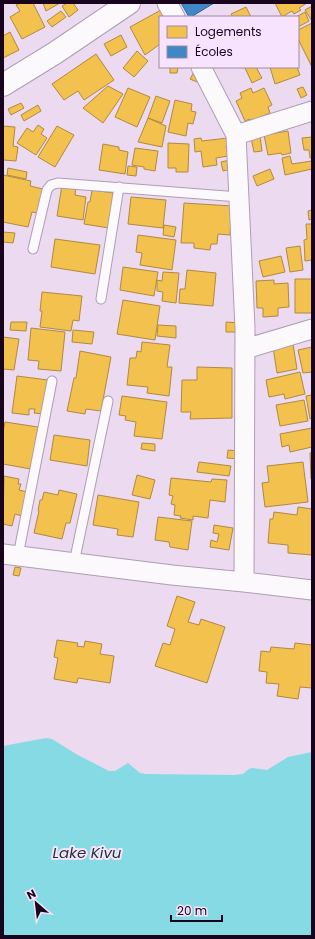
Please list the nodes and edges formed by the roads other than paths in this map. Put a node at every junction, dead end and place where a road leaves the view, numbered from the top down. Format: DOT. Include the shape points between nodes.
graph roads {
  1 [pos="129,3"];
  2 [pos="167,3"];
  3 [pos="174,16"];
  4 [pos="202,68"];
  5 [pos="3,85"];
  6 [pos="312,111"];
  7 [pos="236,135"];
  8 [pos="119,187"];
  9 [pos="239,198"];
  10 [pos="33,249"];
  11 [pos="101,299"];
  12 [pos="312,329"];
  13 [pos="245,349"];
  14 [pos="52,381"];
  15 [pos="108,401"];
  16 [pos="10,555"];
  17 [pos="74,563"];
  18 [pos="244,582"];
  19 [pos="312,590"];
  1 -- 5 [label="street"];
  2 -- 3 [label="street"];
  4 -- 7 [label="street"];
  6 -- 7 [label="street"];
  7 -- 9 [label="street"];
  8 -- 9 [label="lane"];
  8 -- 10 [label="lane" via="58,183 51,185 47,190"];
  8 -- 11 [label="lane"];
  9 -- 13 [label="street"];
  12 -- 13 [label="street"];
  13 -- 18 [label="street"];
  14 -- 16 [label="lane"];
  15 -- 17 [label="lane"];
  16 -- 17 [label="street"];
  17 -- 18 [label="street"];
  18 -- 19 [label="street"];
}
